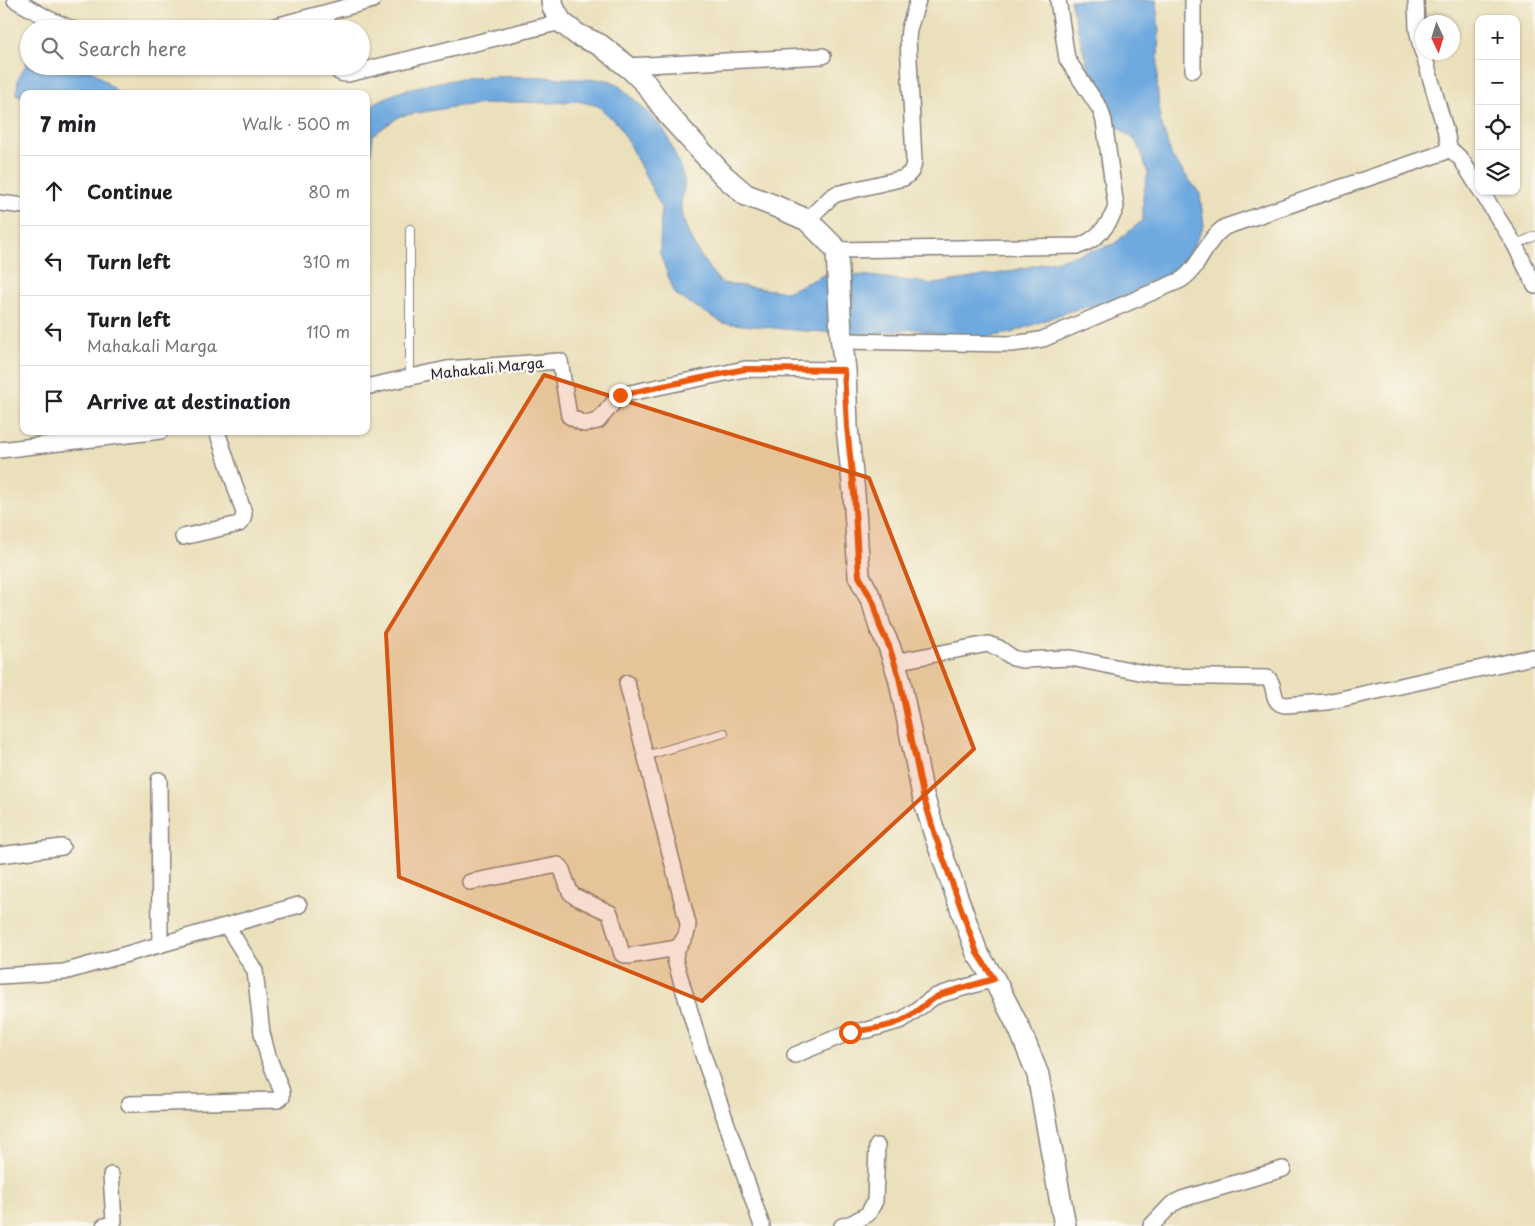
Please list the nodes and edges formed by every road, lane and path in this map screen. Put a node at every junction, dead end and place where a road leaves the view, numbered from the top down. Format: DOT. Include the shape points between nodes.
graph roads {
  1 [pos="15,0"];
  2 [pos="373,0"];
  3 [pos="552,0"];
  4 [pos="918,0"];
  5 [pos="1058,0"];
  6 [pos="1193,0"];
  7 [pos="1416,0"];
  8 [pos="326,13"];
  9 [pos="1417,15"];
  10 [pos="51,20"];
  11 [pos="299,20"];
  12 [pos="327,20"];
  13 [pos="562,22"];
  14 [pos="823,56"];
  15 [pos="1425,60"];
  16 [pos="627,66"];
  17 [pos="370,69"];
  18 [pos="1193,70"];
  19 [pos="1449,148"];
  20 [pos="1475,182"];
  21 [pos="1484,195"];
  22 [pos="0,203"];
  23 [pos="20,206"];
  24 [pos="807,220"];
  25 [pos="410,229"];
  26 [pos="1535,236"];
  27 [pos="1515,245"];
  28 [pos="837,259"];
  29 [pos="1535,286"];
  30 [pos="841,338"];
  31 [pos="844,370"];
  32 [pos="410,377"];
  33 [pos="370,386"];
  34 [pos="127,435"];
  35 [pos="218,435"];
  36 [pos="0,450"];
  37 [pos="183,536"];
  38 [pos="1532,657"];
  39 [pos="894,662"];
  40 [pos="627,683"];
  41 [pos="724,733"];
  42 [pos="645,756"];
  43 [pos="159,780"];
  44 [pos="62,847"];
  45 [pos="0,855"];
  46 [pos="470,882"];
  47 [pos="299,905"];
  48 [pos="227,926"];
  49 [pos="160,945"];
  50 [pos="677,948"];
  51 [pos="0,976"];
  52 [pos="994,979"];
  53 [pos="795,1055"];
  54 [pos="129,1104"];
  55 [pos="876,1146"];
  56 [pos="1283,1169"];
  57 [pos="111,1176"];
  58 [pos="104,1226"];
  59 [pos="762,1226"];
  60 [pos="842,1226"];
  61 [pos="1065,1226"];
  62 [pos="1152,1226"];
  1 -- 10 [label="street"];
  2 -- 8 [label="street"];
  3 -- 13 [label="main road"];
  4 -- 24 [label="street" via="908,39 914,161 911,174 836,194"];
  5 -- 28 [label="street" via="1067,59 1100,109 1104,121 1116,207 1098,235 1090,243 1079,246"];
  6 -- 18 [label="street"];
  7 -- 9 [label="street"];
  8 -- 11 [label="street"];
  8 -- 12 [label="street"];
  13 -- 16 [label="main road"];
  13 -- 17 [label="street"];
  14 -- 16 [label="street"];
  15 -- 19 [label="street"];
  16 -- 24 [label="main road" via="646,84 670,117 746,195"];
  19 -- 20 [label="street" via="1461,159"];
  19 -- 30 [label="street" via="1226,227 1213,238 1192,272 1181,280 1043,339 1011,344"];
  21 -- 27 [label="street"];
  22 -- 23 [label="street"];
  24 -- 28 [label="main road"];
  25 -- 32 [label="lane"];
  26 -- 27 [label="lane"];
  27 -- 29 [label="street"];
  28 -- 30 [label="main road"];
  30 -- 31 [label="main road"];
  31 -- 32 [label="street, Mahakali Marga" via="745,369 620,395 598,421 584,424 569,416 560,361 447,369"];
  31 -- 39 [label="main road" via="859,576 874,604"];
  32 -- 33 [label="street, Mahakali Marga"];
  34 -- 36 [label="street"];
  35 -- 37 [label="street" via="244,513 243,519 239,524"];
  38 -- 39 [label="street" via="1327,702 1285,705 1276,701 1268,678 1159,676 1071,658 1022,660 988,644"];
  39 -- 52 [label="main road" via="935,835 977,953"];
  40 -- 42 [label="street"];
  41 -- 42 [label="lane"];
  42 -- 50 [label="street" via="688,924 686,938"];
  43 -- 49 [label="street"];
  44 -- 45 [label="street"];
  46 -- 50 [label="street" via="558,865 574,896 610,913 622,954 629,956"];
  47 -- 48 [label="street"];
  48 -- 49 [label="street"];
  48 -- 54 [label="street" via="255,971 262,1033 282,1096 278,1100"];
  49 -- 51 [label="street" via="64,972"];
  50 -- 59 [label="street" via="675,960 702,1052"];
  52 -- 53 [label="street" via="934,997 902,1020 850,1032"];
  52 -- 61 [label="main road" via="1038,1075"];
  55 -- 60 [label="street" via="875,1201 868,1214"];
  56 -- 62 [label="street" via="1182,1199 1172,1204"];
  57 -- 58 [label="street" via="114,1221"];
}
